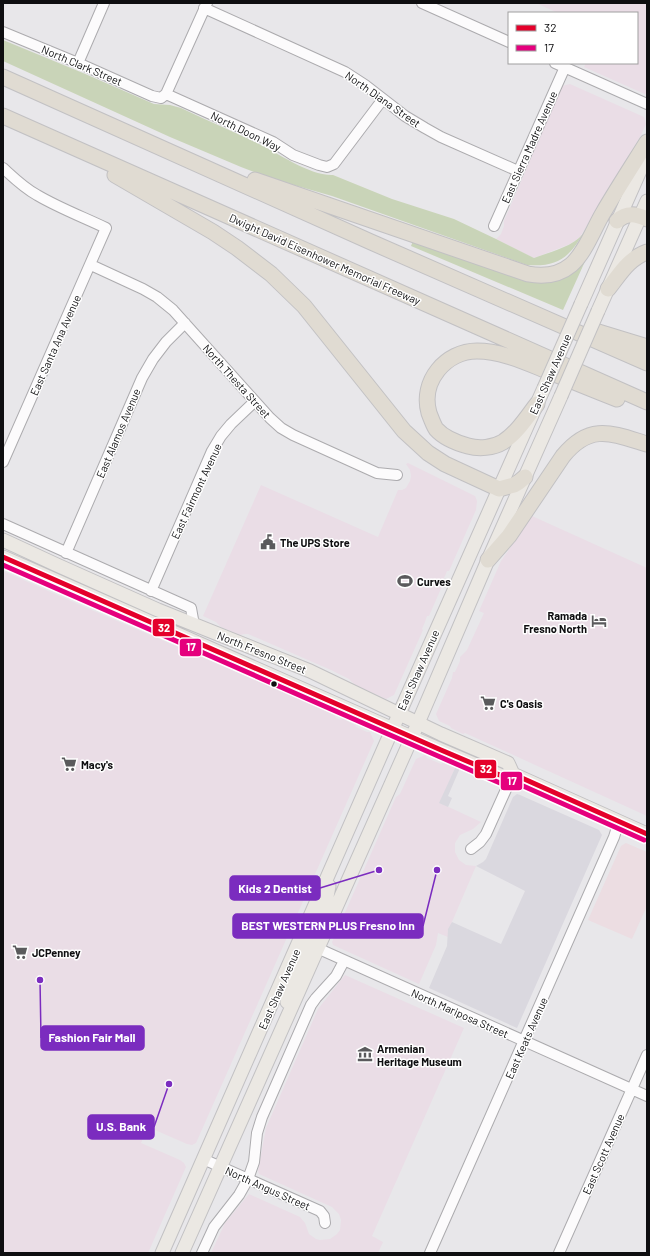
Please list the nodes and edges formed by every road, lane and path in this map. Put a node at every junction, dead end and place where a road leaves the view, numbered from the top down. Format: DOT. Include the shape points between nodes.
graph roads {
  1 [pos="104,3"];
  2 [pos="422,3"];
  3 [pos="206,6"];
  4 [pos="3,32"];
  5 [pos="508,42"];
  6 [pos="78,63"];
  7 [pos="560,65"];
  8 [pos="3,77"];
  9 [pos="164,96"];
  10 [pos="383,99"];
  11 [pos="647,104"];
  12 [pos="3,116"];
  13 [pos="90,117"];
  14 [pos="46,136"];
  15 [pos="647,142"];
  16 [pos="647,154"];
  17 [pos="3,168"];
  18 [pos="518,171"];
  19 [pos="647,194"];
  20 [pos="647,201"];
  21 [pos="644,217"];
  22 [pos="617,222"];
  23 [pos="494,226"];
  24 [pos="371,242"];
  25 [pos="647,252"];
  26 [pos="91,265"];
  27 [pos="608,289"];
  28 [pos="185,323"];
  29 [pos="647,347"];
  30 [pos="647,363"];
  31 [pos="254,402"];
  32 [pos="647,402"];
  33 [pos="537,404"];
  34 [pos="647,411"];
  35 [pos="647,444"];
  36 [pos="3,462"];
  37 [pos="397,475"];
  38 [pos="525,476"];
  39 [pos="499,489"];
  40 [pos="3,524"];
  41 [pos="3,540"];
  42 [pos="66,553"];
  43 [pos="3,557"];
  44 [pos="488,560"];
  45 [pos="151,590"];
  46 [pos="194,625"];
  47 [pos="197,642"];
  48 [pos="250,647"];
  49 [pos="400,713"];
  50 [pos="418,722"];
  51 [pos="392,728"];
  52 [pos="412,737"];
  53 [pos="513,774"];
  54 [pos="619,821"];
  55 [pos="647,834"];
  56 [pos="471,849"];
  57 [pos="331,870"];
  58 [pos="302,935"];
  59 [pos="317,948"];
  60 [pos="344,960"];
  61 [pos="283,1025"];
  62 [pos="524,1041"];
  63 [pos="647,1054"];
  64 [pos="632,1089"];
  65 [pos="647,1096"];
  66 [pos="203,1160"];
  67 [pos="220,1167"];
  68 [pos="248,1179"];
  69 [pos="325,1223"];
  70 [pos="162,1253"];
  71 [pos="182,1253"];
  72 [pos="202,1253"];
  73 [pos="430,1253"];
  74 [pos="559,1253"];
  1 -- 6 [label="street"];
  2 -- 5 [label="street"];
  3 -- 9 [label="street"];
  3 -- 10 [label="street, North Diana Street" via="340,69"];
  4 -- 6 [label="street, North Clark Street"];
  6 -- 9 [label="street, North Clark Street" via="152,96"];
  7 -- 11 [label="street"];
  7 -- 18 [label="street, East Sierra Madre Avenue"];
  8 -- 13 [label="highway"];
  9 -- 10 [label="street, North Doon Way" via="273,142 292,155 327,167 334,164"];
  10 -- 18 [label="street, North Diana Street" via="405,116 441,137"];
  12 -- 14 [label="highway, Dwight David Eisenhower Memorial Freeway"];
  13 -- 15 [label="highway" via="206,159 289,193 537,276 547,276 564,270 578,257"];
  13 -- 24 [label="highway"];
  14 -- 32 [label="highway, Dwight David Eisenhower Memorial Freeway"];
  14 -- 39 [label="highway" via="213,232 258,264 304,306 396,421 420,446 445,464"];
  16 -- 22 [label="main road, East Shaw Avenue"];
  17 -- 26 [label="street, East Santa Ana Avenue" via="21,184 51,203 106,228"];
  18 -- 23 [label="street, East Sierra Madre Avenue"];
  19 -- 21 [label="main road"];
  20 -- 21 [label="main road, East Shaw Avenue"];
  21 -- 22 [label="highway" via="627,215"];
  21 -- 27 [label="main road, East Shaw Avenue"];
  22 -- 33 [label="main road, East Shaw Avenue, bridge"];
  24 -- 29 [label="highway" via="581,326"];
  24 -- 30 [label="highway"];
  25 -- 27 [label="highway" via="633,259"];
  26 -- 28 [label="street, North Thesta Street" via="157,297"];
  26 -- 36 [label="street, East Santa Ana Avenue"];
  27 -- 38 [label="main road, East Shaw Avenue, bridge"];
  28 -- 31 [label="street, North Thesta Street"];
  28 -- 42 [label="street, East Alamos Avenue" via="166,342 142,378"];
  31 -- 37 [label="street, North Thesta Street" via="281,428 293,435 377,473"];
  31 -- 45 [label="street, East Fairmont Avenue" via="231,424 212,451"];
  33 -- 34 [label="highway" via="507,439 496,445 478,448 457,443 442,435 433,423 427,403 433,376 443,364 456,355 478,351 529,364"];
  33 -- 39 [label="main road, East Shaw Avenue"];
  35 -- 44 [label="highway" via="607,433 593,434 581,439 563,456 509,536"];
  38 -- 39 [label="highway" via="514,485"];
  38 -- 44 [label="main road, East Shaw Avenue"];
  39 -- 49 [label="main road, East Shaw Avenue"];
  40 -- 42 [label="street"];
  41 -- 46 [label="main road, North Fresno Street"];
  42 -- 45 [label="street"];
  43 -- 47 [label="main road, North Fresno Street"];
  44 -- 50 [label="main road, East Shaw Avenue"];
  45 -- 46 [label="street" via="190,608"];
  46 -- 48 [label="main road, North Fresno Street"];
  47 -- 48 [label="main road" via="209,640 243,652"];
  47 -- 51 [label="main road, North Fresno Street"];
  48 -- 49 [label="main road, North Fresno Street" via="310,671"];
  49 -- 50 [label="main road, North Fresno Street"];
  49 -- 51 [label="main road, East Shaw Avenue"];
  50 -- 52 [label="main road, East Shaw Avenue"];
  50 -- 53 [label="main road, North Fresno Street" via="508,763"];
  51 -- 52 [label="main road, North Fresno Street"];
  51 -- 57 [label="main road, East Shaw Avenue"];
  52 -- 53 [label="main road, North Fresno Street" via="502,776"];
  52 -- 59 [label="main road, East Shaw Avenue"];
  53 -- 54 [label="main road, North Fresno Street"];
  53 -- 56 [label="street" via="486,834"];
  54 -- 55 [label="main road, North Fresno Street"];
  54 -- 62 [label="street, East Keats Avenue"];
  57 -- 58 [label="main road, East Shaw Avenue"];
  57 -- 59 [label="main road" via="326,902 311,942"];
  58 -- 61 [label="main road" via="306,941 306,951 291,985"];
  58 -- 66 [label="main road, East Shaw Avenue"];
  59 -- 60 [label="street, North Mariposa Street"];
  59 -- 61 [label="main road, East Shaw Avenue"];
  60 -- 62 [label="street, North Mariposa Street"];
  60 -- 68 [label="street" via="336,976 311,1005 262,1117 257,1133 254,1162"];
  61 -- 67 [label="main road, East Shaw Avenue"];
  62 -- 64 [label="street, North Mariposa Street"];
  62 -- 73 [label="street, East Keats Avenue"];
  63 -- 64 [label="street, East Scott Avenue"];
  64 -- 65 [label="street, North Mariposa Street"];
  64 -- 74 [label="street, East Scott Avenue"];
  66 -- 67 [label="street, North Angus Street"];
  66 -- 70 [label="main road, East Shaw Avenue"];
  67 -- 68 [label="street, North Angus Street"];
  67 -- 71 [label="main road, East Shaw Avenue"];
  68 -- 69 [label="street, North Angus Street" via="320,1212"];
  68 -- 72 [label="street" via="214,1227"];
}
